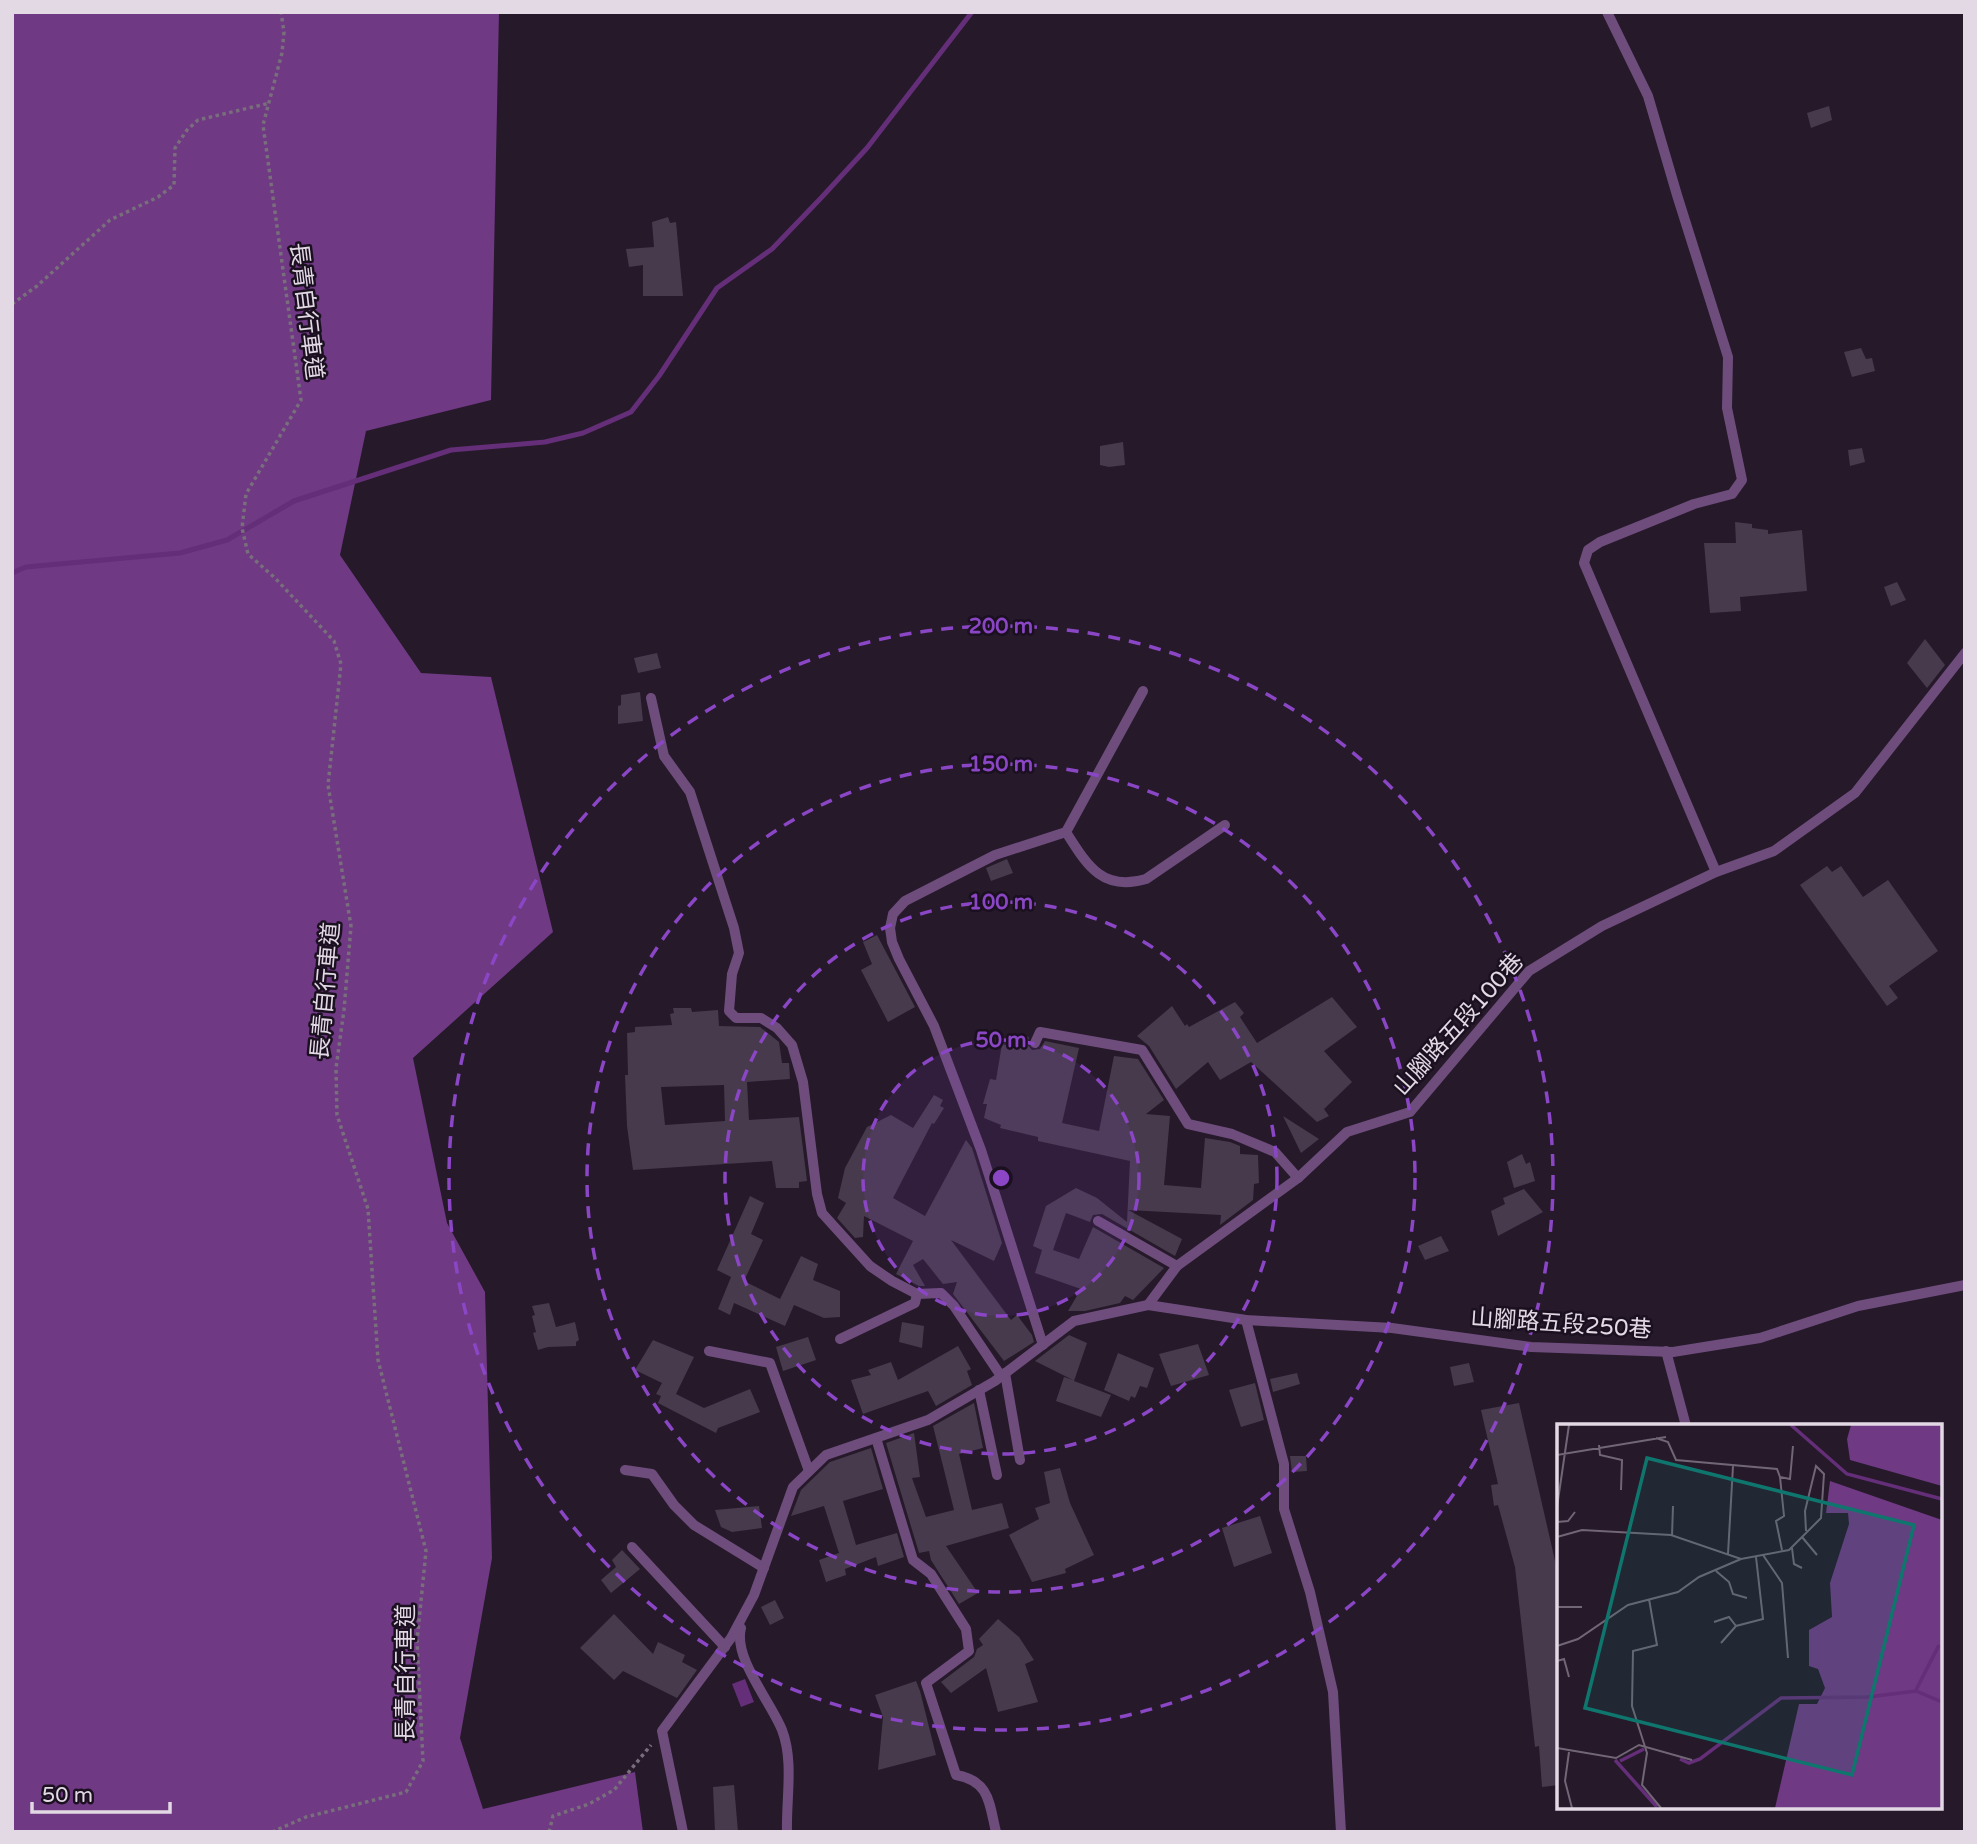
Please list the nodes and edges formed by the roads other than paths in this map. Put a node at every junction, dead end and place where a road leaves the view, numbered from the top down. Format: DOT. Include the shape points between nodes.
graph roads {
  1 [pos="1607,12"];
  2 [pos="1965,653"];
  3 [pos="1143,691"];
  4 [pos="651,698"];
  5 [pos="1225,825"];
  6 [pos="1066,832"];
  7 [pos="1716,873"];
  8 [pos="1035,1044"];
  9 [pos="1298,1178"];
  10 [pos="1098,1221"];
  11 [pos="1177,1266"];
  12 [pos="1965,1286"];
  13 [pos="916,1294"];
  14 [pos="1148,1305"];
  15 [pos="1246,1320"];
  16 [pos="840,1339"];
  17 [pos="1043,1345"];
  18 [pos="709,1351"];
  19 [pos="1666,1351"];
  20 [pos="1003,1374"];
  21 [pos="979,1390"];
  22 [pos="1685,1424"];
  23 [pos="876,1438"];
  24 [pos="1020,1460"];
  25 [pos="625,1470"];
  26 [pos="809,1471"];
  27 [pos="998,1475"];
  28 [pos="632,1547"];
  29 [pos="764,1567"];
  30 [pos="744,1615"];
  31 [pos="724,1647"];
  32 [pos="683,1832"];
  33 [pos="787,1832"];
  34 [pos="996,1832"];
  35 [pos="1340,1832"];
  1 -- 7 [label="lane" via="1648,96 1728,357 1727,408 1742,480 1732,494 1694,504 1600,542 1588,550 1584,563"];
  2 -- 7 [label="lane, 山腳路五段100巷" via="1855,793 1774,851"];
  3 -- 6 [label="lane"];
  4 -- 13 [label="lane" via="664,756 690,792 734,928 739,953 729,1011 736,1018 761,1018 792,1045 803,1082 822,1213 870,1266"];
  5 -- 6 [label="lane" via="1146,879 1131,884 1117,883 1088,866"];
  6 -- 17 [label="lane" via="995,855 905,901 893,914 890,928 899,959 934,1026 981,1150"];
  7 -- 9 [label="lane, 山腳路五段100巷" via="1602,926 1529,971 1410,1112 1347,1132"];
  8 -- 9 [label="lane" via="1040,1032 1142,1050 1188,1124 1231,1134 1275,1153"];
  9 -- 11 [label="lane, 山腳路五段100巷"];
  10 -- 11 [label="lane"];
  11 -- 14 [label="lane, 山腳路五段100巷"];
  12 -- 19 [label="lane, 山腳路五段250巷" via="1858,1306 1760,1338"];
  13 -- 16 [label="lane" via="915,1303"];
  13 -- 20 [label="lane" via="941,1293"];
  14 -- 15 [label="lane, 山腳路五段250巷"];
  14 -- 17 [label="lane" via="1074,1321"];
  15 -- 19 [label="lane, 山腳路五段250巷" via="1392,1328 1531,1347"];
  15 -- 35 [label="lane" via="1284,1464 1284,1509 1310,1592 1333,1692"];
  17 -- 20 [label="lane"];
  18 -- 26 [label="lane" via="770,1363"];
  19 -- 22 [label="lane"];
  20 -- 21 [label="lane"];
  20 -- 24 [label="lane"];
  21 -- 23 [label="lane" via="928,1420"];
  21 -- 27 [label="lane"];
  23 -- 26 [label="lane" via="826,1455"];
  23 -- 34 [label="lane" via="913,1560 931,1574 967,1629 969,1651 926,1683 956,1775 969,1777 983,1788"];
  25 -- 29 [label="lane" via="652,1474 694,1525"];
  26 -- 29 [label="lane" via="793,1487"];
  28 -- 31 [label="lane"];
  29 -- 30 [label="lane"];
  30 -- 31 [label="lane"];
  30 -- 33 [label="lane" via="738,1637 782,1730 788,1753"];
  31 -- 32 [label="lane" via="662,1731"];
}
